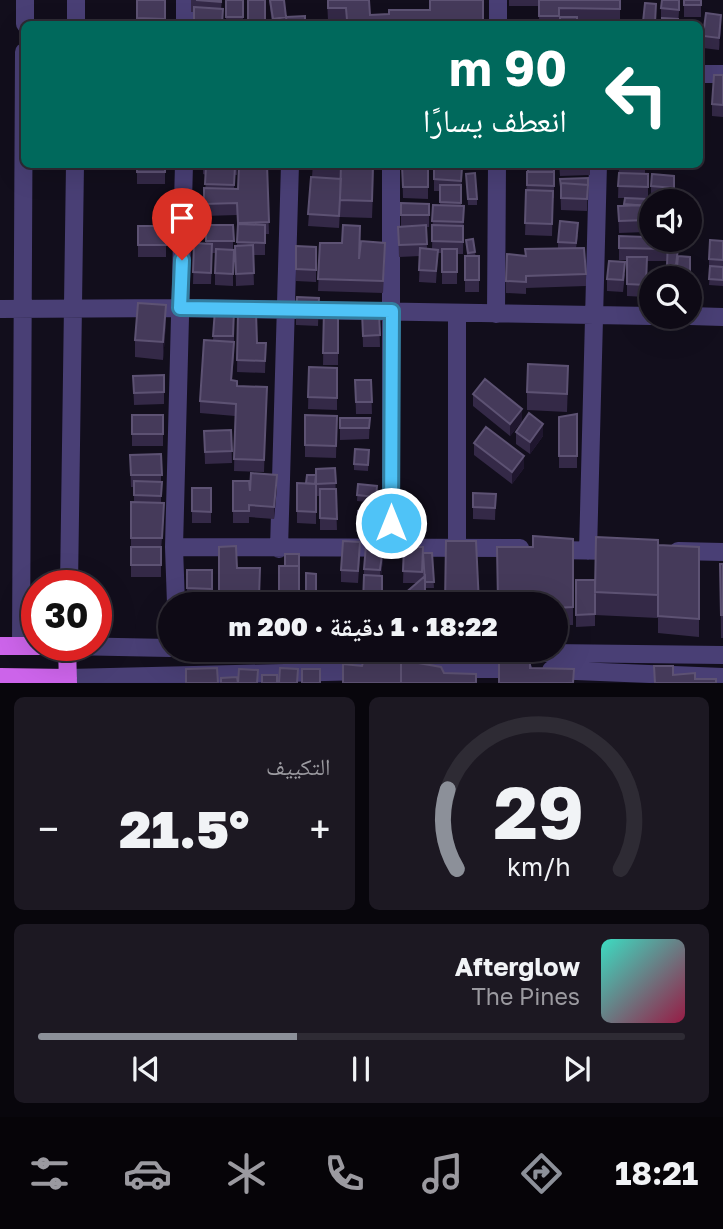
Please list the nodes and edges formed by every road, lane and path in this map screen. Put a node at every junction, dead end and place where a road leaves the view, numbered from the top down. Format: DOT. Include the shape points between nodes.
graph roads {
  1 [pos="25,0"];
  2 [pos="76,0"];
  3 [pos="185,0"];
  4 [pos="498,0"];
  5 [pos="25,21"];
  6 [pos="76,21"];
  7 [pos="185,21"];
  8 [pos="498,21"];
  9 [pos="703,74"];
  10 [pos="723,74"];
  11 [pos="24,168"];
  12 [pos="75,168"];
  13 [pos="184,168"];
  14 [pos="290,168"];
  15 [pos="391,168"];
  16 [pos="497,168"];
  17 [pos="598,168"];
  18 [pos="180,308"];
  19 [pos="0,309"];
  20 [pos="288,309"];
  21 [pos="23,310"];
  22 [pos="73,310"];
  23 [pos="392,311"];
  24 [pos="457,313"];
  25 [pos="495,314"];
  26 [pos="594,315"];
  27 [pos="639,316"];
  28 [pos="702,316"];
  29 [pos="723,317"];
  30 [pos="457,546"];
  31 [pos="174,547"];
  32 [pos="279,550"];
  33 [pos="391,550"];
  34 [pos="588,551"];
  35 [pos="723,552"];
  36 [pos="21,570"];
  37 [pos="68,570"];
  38 [pos="176,592"];
  39 [pos="0,646"];
  40 [pos="21,646"];
  41 [pos="112,647"];
  42 [pos="158,648"];
  43 [pos="568,654"];
  44 [pos="723,656"];
  45 [pos="22,661"];
  46 [pos="67,661"];
  47 [pos="177,662"];
  48 [pos="491,675"];
  49 [pos="0,677"];
  50 [pos="723,677"];
  51 [pos="23,680"];
  52 [pos="176,680"];
  53 [pos="68,681"];
  1 -- 5 [label="street"];
  2 -- 6 [label="street"];
  3 -- 7 [label="street"];
  4 -- 8 [label="street"];
  9 -- 10 [label="street"];
  11 -- 21 [label="street"];
  12 -- 22 [label="street"];
  13 -- 18 [label="street"];
  14 -- 20 [label="street"];
  15 -- 23 [label="street"];
  16 -- 25 [label="street"];
  17 -- 26 [label="street"];
  18 -- 20 [label="street"];
  18 -- 22 [label="street"];
  18 -- 31 [label="street"];
  19 -- 21 [label="street"];
  20 -- 23 [label="street"];
  20 -- 32 [label="street"];
  21 -- 22 [label="street"];
  21 -- 36 [label="street"];
  22 -- 37 [label="street"];
  23 -- 24 [label="street"];
  23 -- 33 [label="street"];
  24 -- 25 [label="street"];
  24 -- 30 [label="street"];
  25 -- 26 [label="street"];
  26 -- 27 [label="street"];
  26 -- 34 [label="street"];
  28 -- 29 [label="street"];
  30 -- 33 [label="street"];
  30 -- 34 [label="street"];
  31 -- 32 [label="street"];
  31 -- 38 [label="street"];
  32 -- 33 [label="street"];
  34 -- 35 [label="street"];
  39 -- 40 [label="main road"];
  41 -- 42 [label="street"];
  43 -- 44 [label="street"];
  45 -- 51 [label="main road"];
  46 -- 53 [label="main road"];
  47 -- 52 [label="street"];
  48 -- 50 [label="street"];
  48 -- 52 [label="street" via="388,670"];
  49 -- 51 [label="main road"];
  51 -- 53 [label="main road"];
  52 -- 53 [label="street"];
}
